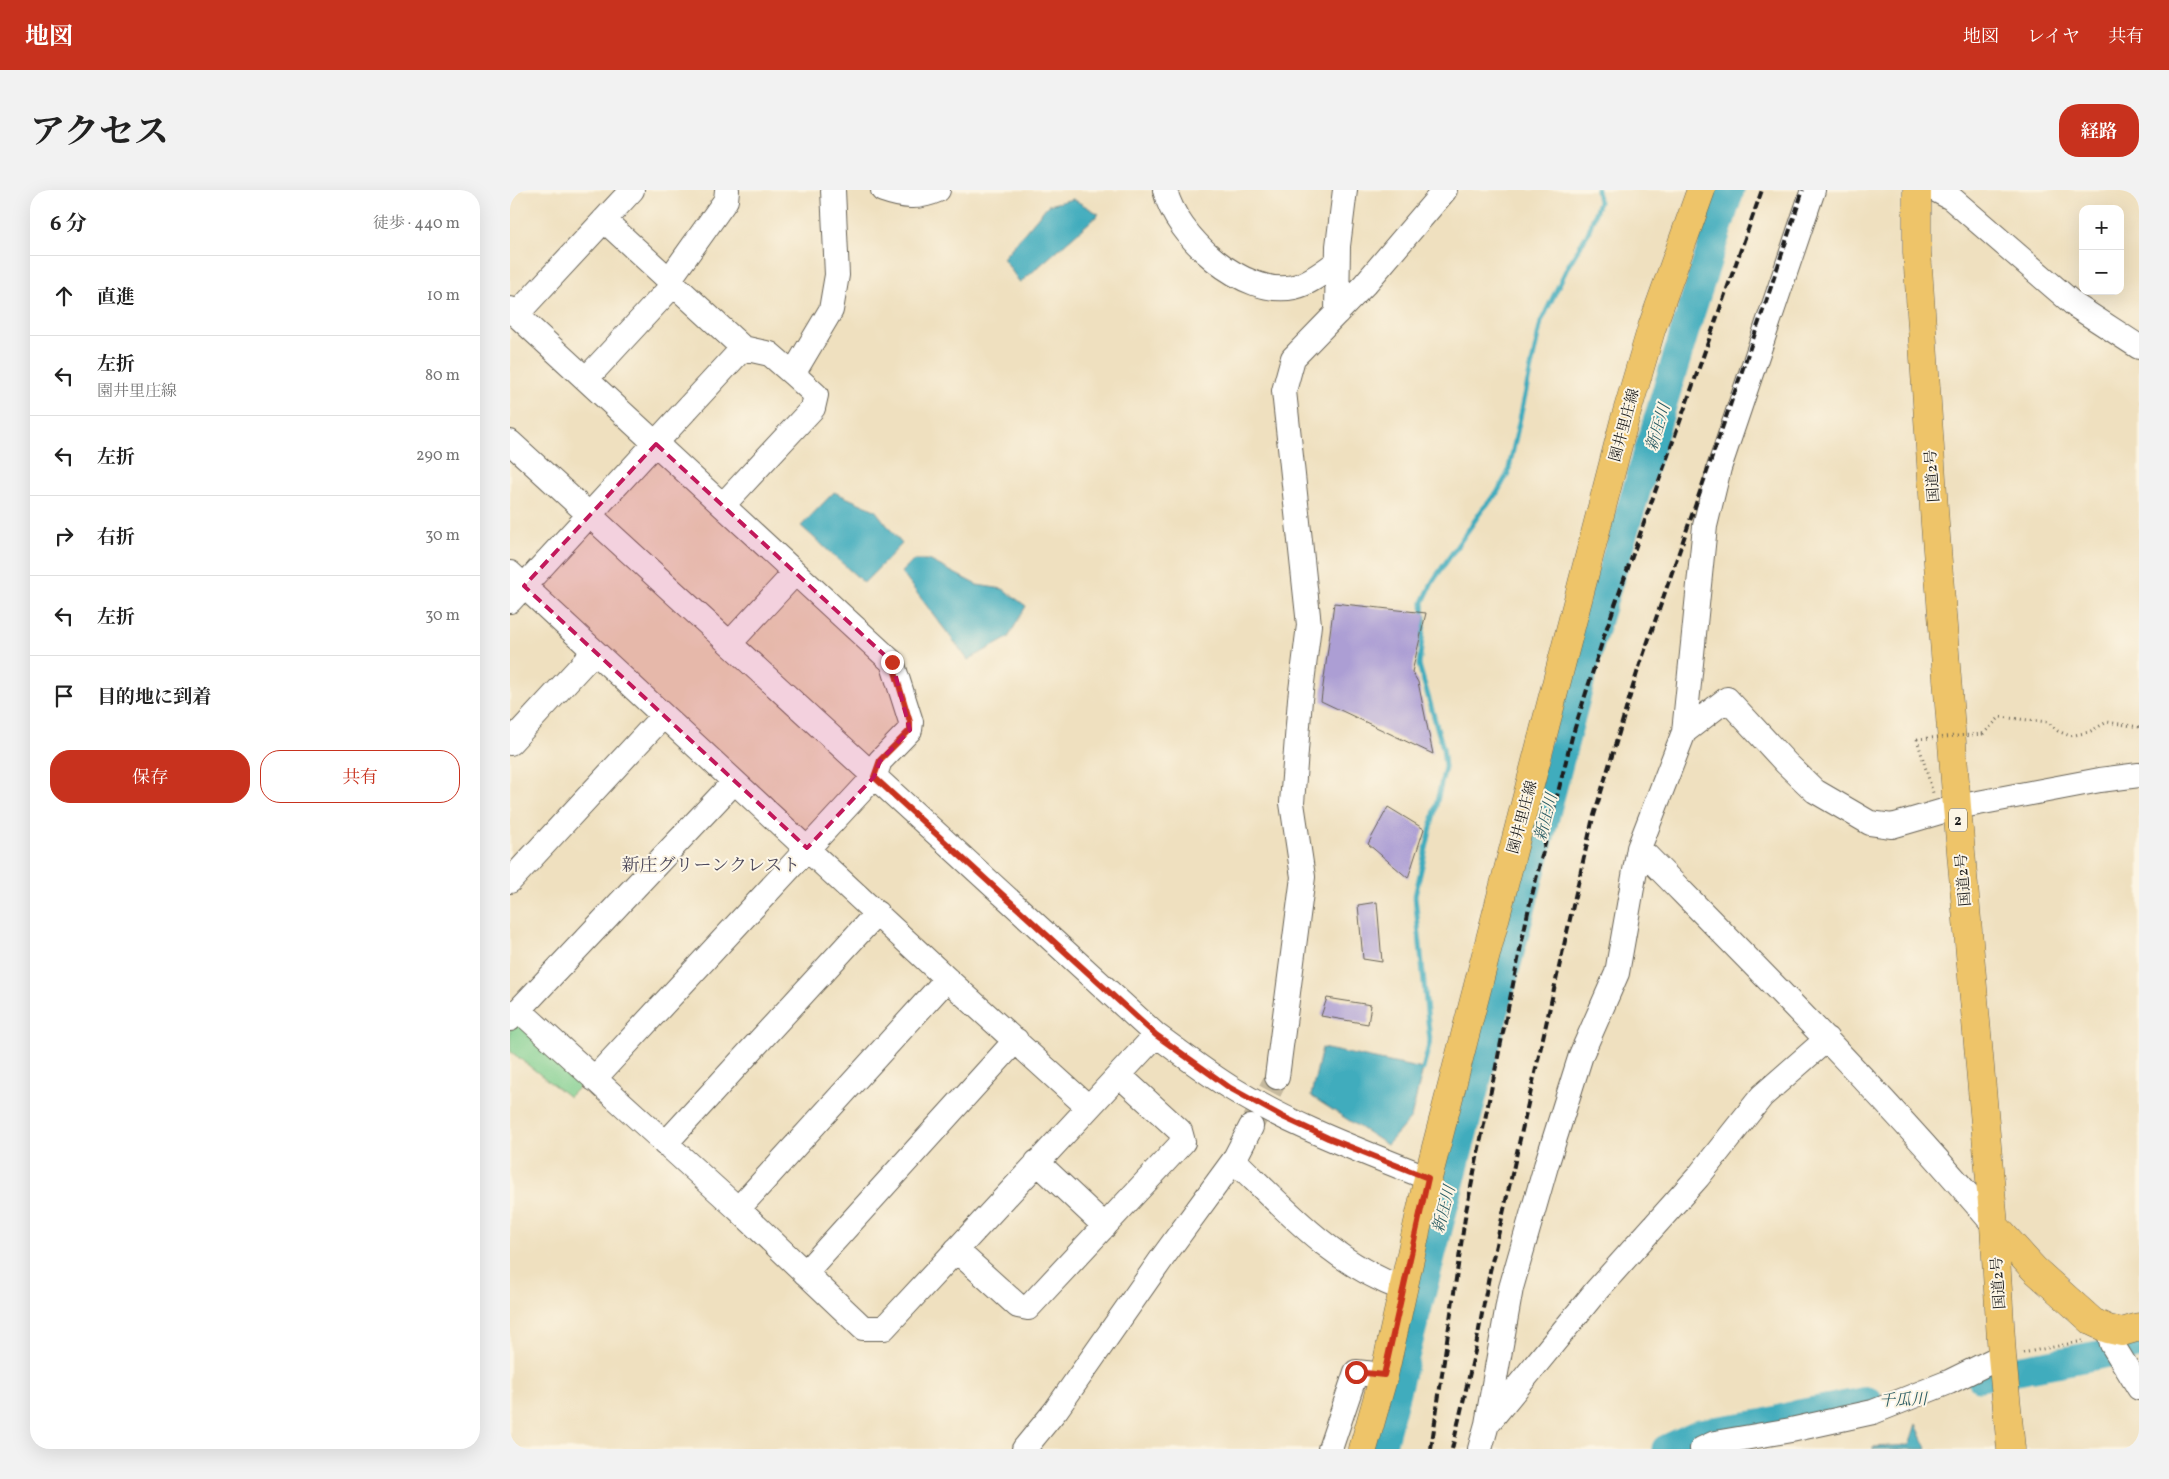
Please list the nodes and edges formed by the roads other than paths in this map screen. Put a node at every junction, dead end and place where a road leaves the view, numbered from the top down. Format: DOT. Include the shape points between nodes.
graph roads {
  1 [pos="632,190"];
  2 [pos="727,190"];
  3 [pos="833,190"];
  4 [pos="883,190"];
  5 [pos="938,190"];
  6 [pos="1165,190"];
  7 [pos="1345,190"];
  8 [pos="1444,190"];
  9 [pos="1701,190"];
  10 [pos="1813,190"];
  11 [pos="1917,190"];
  12 [pos="1936,190"];
  13 [pos="604,220"];
  14 [pos="1337,262"];
  15 [pos="671,283"];
  16 [pos="513,312"];
  17 [pos="1337,313"];
  18 [pos="2139,347"];
  19 [pos="743,348"];
  20 [pos="793,374"];
  21 [pos="586,378"];
  22 [pos="510,442"];
  23 [pos="656,444"];
  24 [pos="723,505"];
  25 [pos="590,514"];
  26 [pos="795,573"];
  27 [pos="515,586"];
  28 [pos="730,643"];
  29 [pos="594,652"];
  30 [pos="663,716"];
  31 [pos="1684,732"];
  32 [pos="510,743"];
  33 [pos="2139,775"];
  34 [pos="874,777"];
  35 [pos="734,782"];
  36 [pos="1948,810"];
  37 [pos="807,848"];
  38 [pos="1639,848"];
  39 [pos="510,881"];
  40 [pos="877,913"];
  41 [pos="947,979"];
  42 [pos="515,1015"];
  43 [pos="1156,1035"];
  44 [pos="1827,1039"];
  45 [pos="1016,1040"];
  46 [pos="1119,1075"];
  47 [pos="1277,1077"];
  48 [pos="594,1080"];
  49 [pos="1088,1107"];
  50 [pos="1251,1127"];
  51 [pos="665,1144"];
  52 [pos="1234,1160"];
  53 [pos="1037,1162"];
  54 [pos="1428,1178"];
  55 [pos="738,1209"];
  56 [pos="1994,1225"];
  57 [pos="1105,1226"];
  58 [pos="956,1250"];
  59 [pos="805,1273"];
  60 [pos="1403,1289"];
  61 [pos="2139,1327"];
  62 [pos="2108,1329"];
  63 [pos="2002,1356"];
  64 [pos="1384,1375"];
  65 [pos="2139,1388"];
  66 [pos="1487,1424"];
  67 [pos="1024,1449"];
  68 [pos="1330,1449"];
  69 [pos="1363,1449"];
  70 [pos="1480,1449"];
  71 [pos="1702,1449"];
  72 [pos="2011,1449"];
  1 -- 13 [label="street"];
  2 -- 15 [label="street" via="726,200"];
  3 -- 20 [label="street" via="837,275 831,310"];
  4 -- 5 [label="street" via="902,196 925,196"];
  6 -- 14 [label="street" via="1184,228 1205,252 1241,278 1264,287 1294,288"];
  7 -- 14 [label="street"];
  8 -- 17 [label="street"];
  9 -- 54 [label="main road, 園井里庄線" via="1652,327 1624,422"];
  10 -- 31 [label="street" via="1719,468 1707,517"];
  11 -- 36 [label="main road, 国道2号 / 2" via="1918,272"];
  12 -- 18 [label="street" via="1951,198 2076,306"];
  13 -- 15 [label="street"];
  13 -- 16 [label="street"];
  14 -- 17 [label="street"];
  15 -- 19 [label="street"];
  15 -- 21 [label="street"];
  16 -- 21 [label="street"];
  17 -- 47 [label="street" via="1293,358 1284,391 1309,625 1292,803 1303,877"];
  19 -- 20 [label="street" via="770,354"];
  19 -- 23 [label="street"];
  20 -- 24 [label="street" via="816,395 813,408"];
  21 -- 23 [label="street"];
  22 -- 25 [label="street"];
  23 -- 24 [label="street"];
  23 -- 25 [label="street"];
  24 -- 26 [label="street"];
  25 -- 27 [label="street"];
  25 -- 28 [label="street"];
  26 -- 28 [label="street"];
  26 -- 34 [label="street" via="892,662 910,730 880,760"];
  27 -- 29 [label="street"];
  28 -- 34 [label="street"];
  29 -- 30 [label="street"];
  29 -- 32 [label="street"];
  30 -- 35 [label="street"];
  30 -- 39 [label="street"];
  31 -- 36 [label="street" via="1727,698 1815,791 1870,823 1892,826"];
  31 -- 38 [label="street"];
  33 -- 36 [label="street"];
  34 -- 37 [label="street"];
  34 -- 43 [label="street"];
  35 -- 37 [label="street"];
  35 -- 42 [label="street"];
  36 -- 56 [label="main road, 国道2号 / 2"];
  37 -- 40 [label="street"];
  37 -- 48 [label="street"];
  38 -- 44 [label="street"];
  38 -- 66 [label="street" via="1617,973 1581,1055 1511,1288"];
  40 -- 41 [label="street"];
  40 -- 51 [label="street"];
  41 -- 45 [label="street"];
  41 -- 55 [label="street"];
  42 -- 48 [label="street"];
  43 -- 46 [label="street"];
  43 -- 54 [label="street" via="1230,1088 1281,1116"];
  44 -- 56 [label="street"];
  44 -- 66 [label="street" via="1762,1096 1698,1177 1596,1291"];
  45 -- 49 [label="street"];
  45 -- 59 [label="street"];
  46 -- 49 [label="street"];
  46 -- 57 [label="street" via="1180,1131 1183,1142"];
  48 -- 51 [label="street"];
  49 -- 53 [label="street"];
  50 -- 52 [label="street"];
  51 -- 55 [label="street"];
  52 -- 60 [label="street" via="1332,1252 1380,1280"];
  52 -- 67 [label="street" via="1056,1410"];
  53 -- 57 [label="street"];
  53 -- 58 [label="street"];
  54 -- 60 [label="main road, 園井里庄線"];
  55 -- 59 [label="street"];
  56 -- 62 [label="main road" via="2034,1269 2093,1322"];
  56 -- 63 [label="main road, 国道2号 / 2"];
  57 -- 58 [label="street" via="1028,1308 1018,1306"];
  58 -- 59 [label="street" via="884,1328 863,1328"];
  60 -- 64 [label="main road, 園井里庄線"];
  61 -- 62 [label="main road" via="2122,1332"];
  62 -- 65 [label="street" via="2112,1344"];
  63 -- 71 [label="street" via="1949,1382 1873,1412 1715,1443"];
  63 -- 72 [label="main road, 国道2号 / 2"];
  64 -- 68 [label="street" via="1356,1372"];
  64 -- 69 [label="main road, 園井里庄線"];
  66 -- 70 [label="street"];
}
